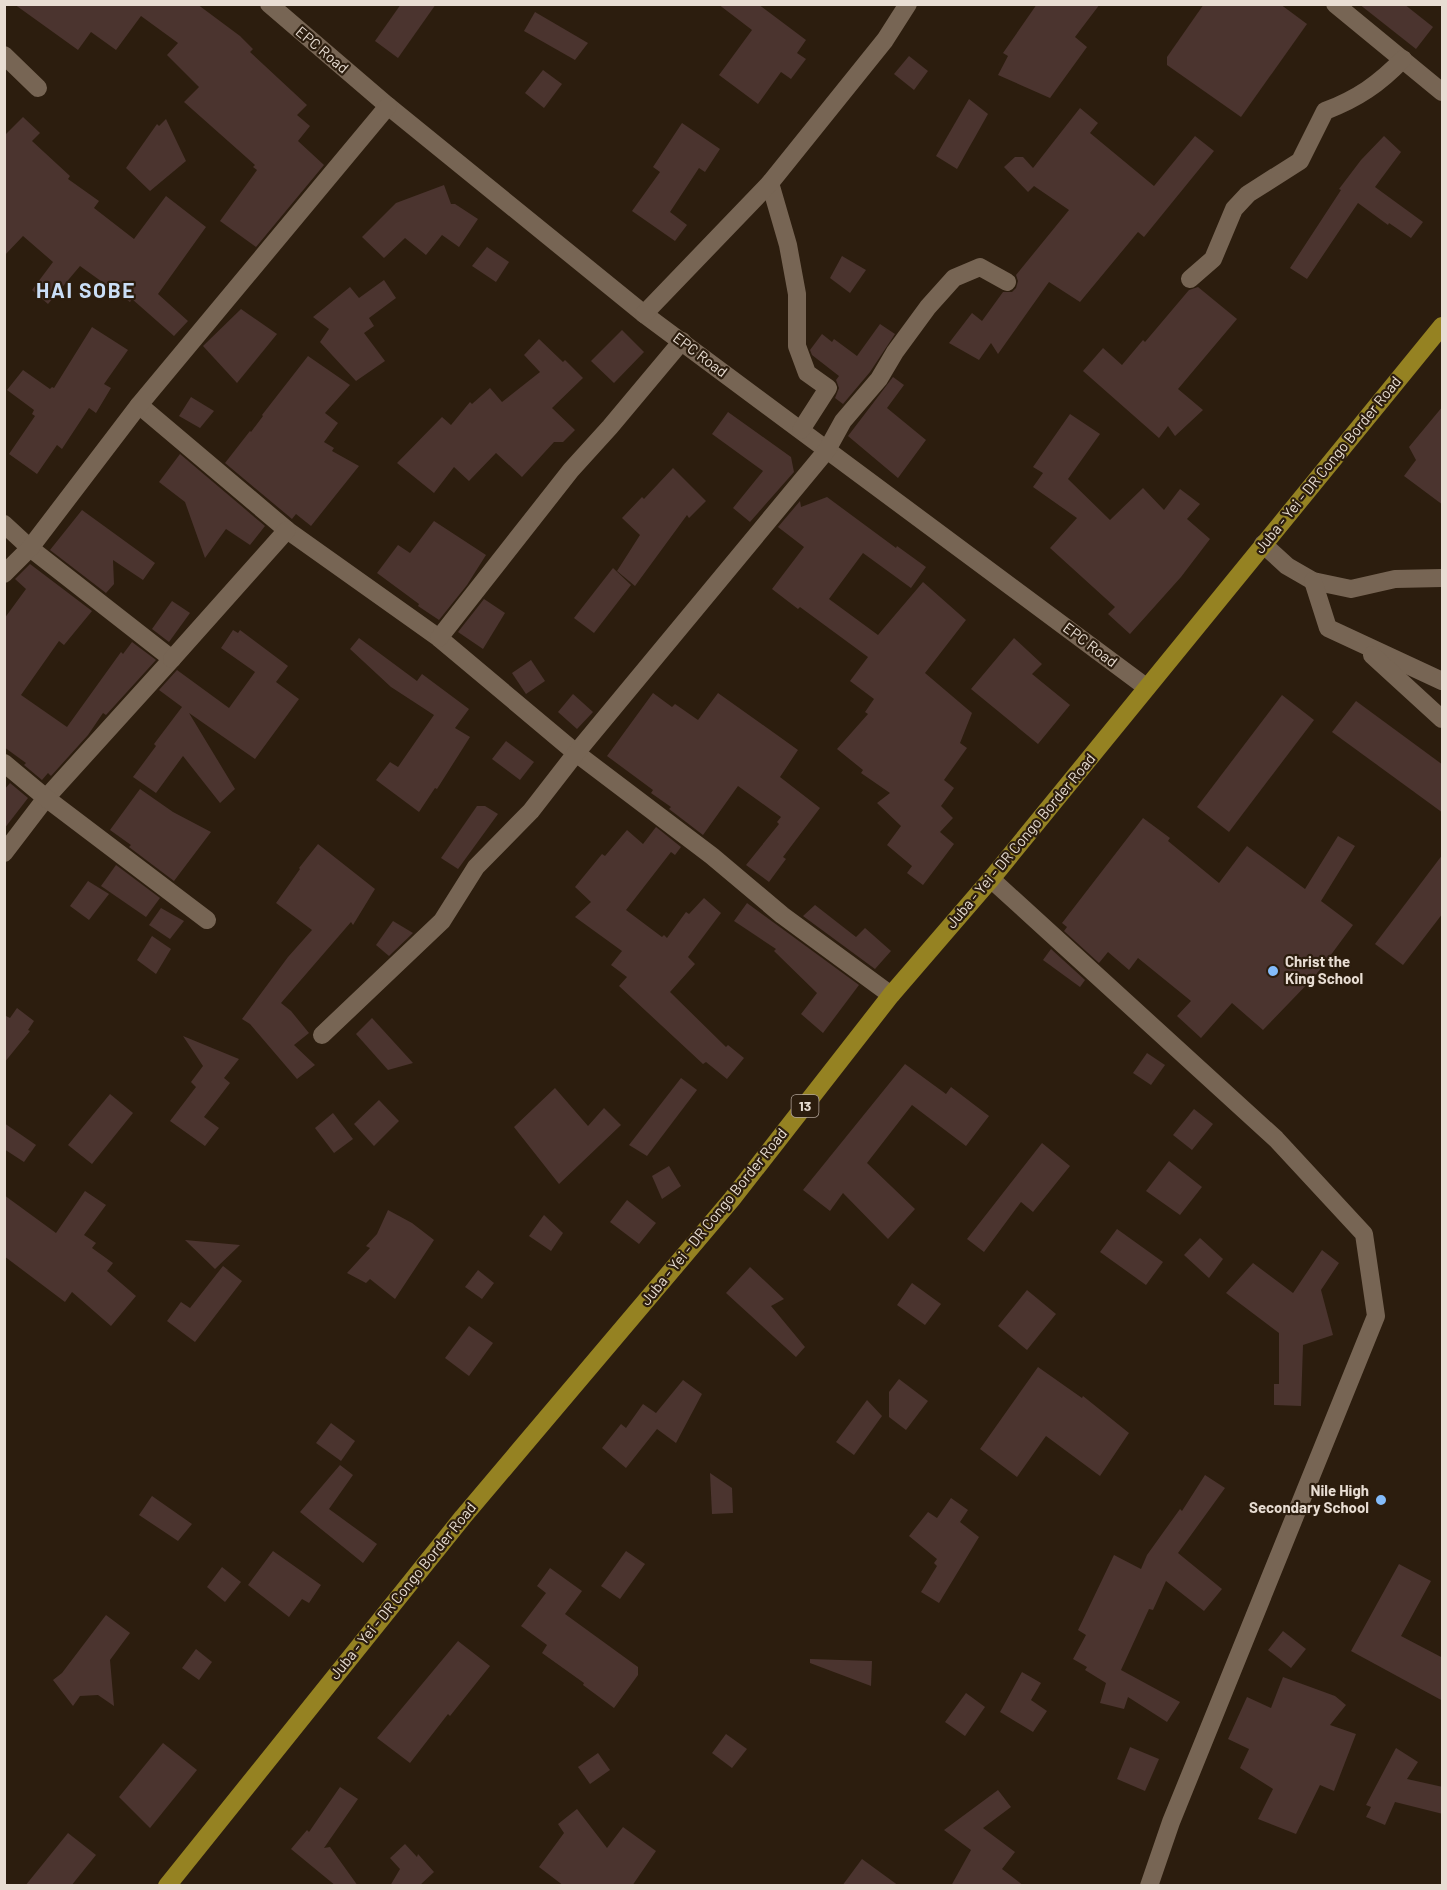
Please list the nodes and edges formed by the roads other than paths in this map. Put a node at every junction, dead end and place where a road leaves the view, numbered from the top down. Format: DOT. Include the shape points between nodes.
graph roads {
  1 [pos="269,4"];
  2 [pos="908,4"];
  3 [pos="1335,4"];
  4 [pos="4,55"];
  5 [pos="1403,59"];
  6 [pos="38,88"];
  7 [pos="1443,92"];
  8 [pos="388,106"];
  9 [pos="770,183"];
  10 [pos="1190,279"];
  11 [pos="1006,282"];
  12 [pos="644,314"];
  13 [pos="1443,326"];
  14 [pos="682,341"];
  15 [pos="139,405"];
  16 [pos="801,430"];
  17 [pos="828,450"];
  18 [pos="4,524"];
  19 [pos="287,530"];
  20 [pos="1263,544"];
  21 [pos="30,548"];
  22 [pos="4,574"];
  23 [pos="1443,578"];
  24 [pos="1313,581"];
  25 [pos="439,638"];
  26 [pos="1360,643"];
  27 [pos="172,659"];
  28 [pos="1443,681"];
  29 [pos="1146,687"];
  30 [pos="1443,719"];
  31 [pos="576,753"];
  32 [pos="4,764"];
  33 [pos="46,798"];
  34 [pos="4,853"];
  35 [pos="991,879"];
  36 [pos="207,920"];
  37 [pos="891,995"];
  38 [pos="322,1035"];
  39 [pos="167,1886"];
  40 [pos="1149,1886"];
  1 -- 8 [label="street, EPC Road"];
  2 -- 9 [label="street" via="885,40"];
  3 -- 5 [label="street"];
  4 -- 6 [label="street"];
  5 -- 7 [label="street"];
  5 -- 10 [label="street" via="1386,77 1353,100 1325,111 1300,161 1248,195 1234,209 1213,259"];
  8 -- 12 [label="street, EPC Road"];
  8 -- 15 [label="street"];
  9 -- 12 [label="street"];
  9 -- 16 [label="street" via="797,294 797,346 807,373 828,388"];
  11 -- 17 [label="street" via="980,267 954,278 843,421"];
  12 -- 14 [label="street, EPC Road"];
  13 -- 20 [label="main road, Juba - Yei - DR Congo Border Road / 13"];
  14 -- 16 [label="street, EPC Road"];
  14 -- 25 [label="street" via="571,470"];
  15 -- 19 [label="street"];
  15 -- 21 [label="street"];
  16 -- 17 [label="street, EPC Road"];
  17 -- 29 [label="street, EPC Road"];
  17 -- 31 [label="street"];
  18 -- 21 [label="street"];
  19 -- 25 [label="street"];
  19 -- 27 [label="street"];
  20 -- 24 [label="street" via="1287,566"];
  20 -- 29 [label="main road, Juba - Yei - DR Congo Border Road / 13"];
  21 -- 22 [label="street"];
  21 -- 27 [label="street"];
  23 -- 24 [label="street" via="1395,579 1351,589"];
  24 -- 26 [label="street" via="1328,627"];
  25 -- 31 [label="street"];
  26 -- 28 [label="street"];
  26 -- 30 [label="street"];
  27 -- 33 [label="street"];
  29 -- 35 [label="main road, Juba - Yei - DR Congo Border Road / 13"];
  31 -- 37 [label="street"];
  31 -- 38 [label="street" via="531,811 476,867 442,921"];
  32 -- 33 [label="street"];
  33 -- 34 [label="street"];
  33 -- 36 [label="street"];
  35 -- 37 [label="main road, Juba - Yei - DR Congo Border Road / 13"];
  35 -- 40 [label="street" via="1276,1139 1364,1234 1376,1316 1171,1822"];
  37 -- 39 [label="main road, Juba - Yei - DR Congo Border Road / 13" via="732,1199 463,1517"];
}
